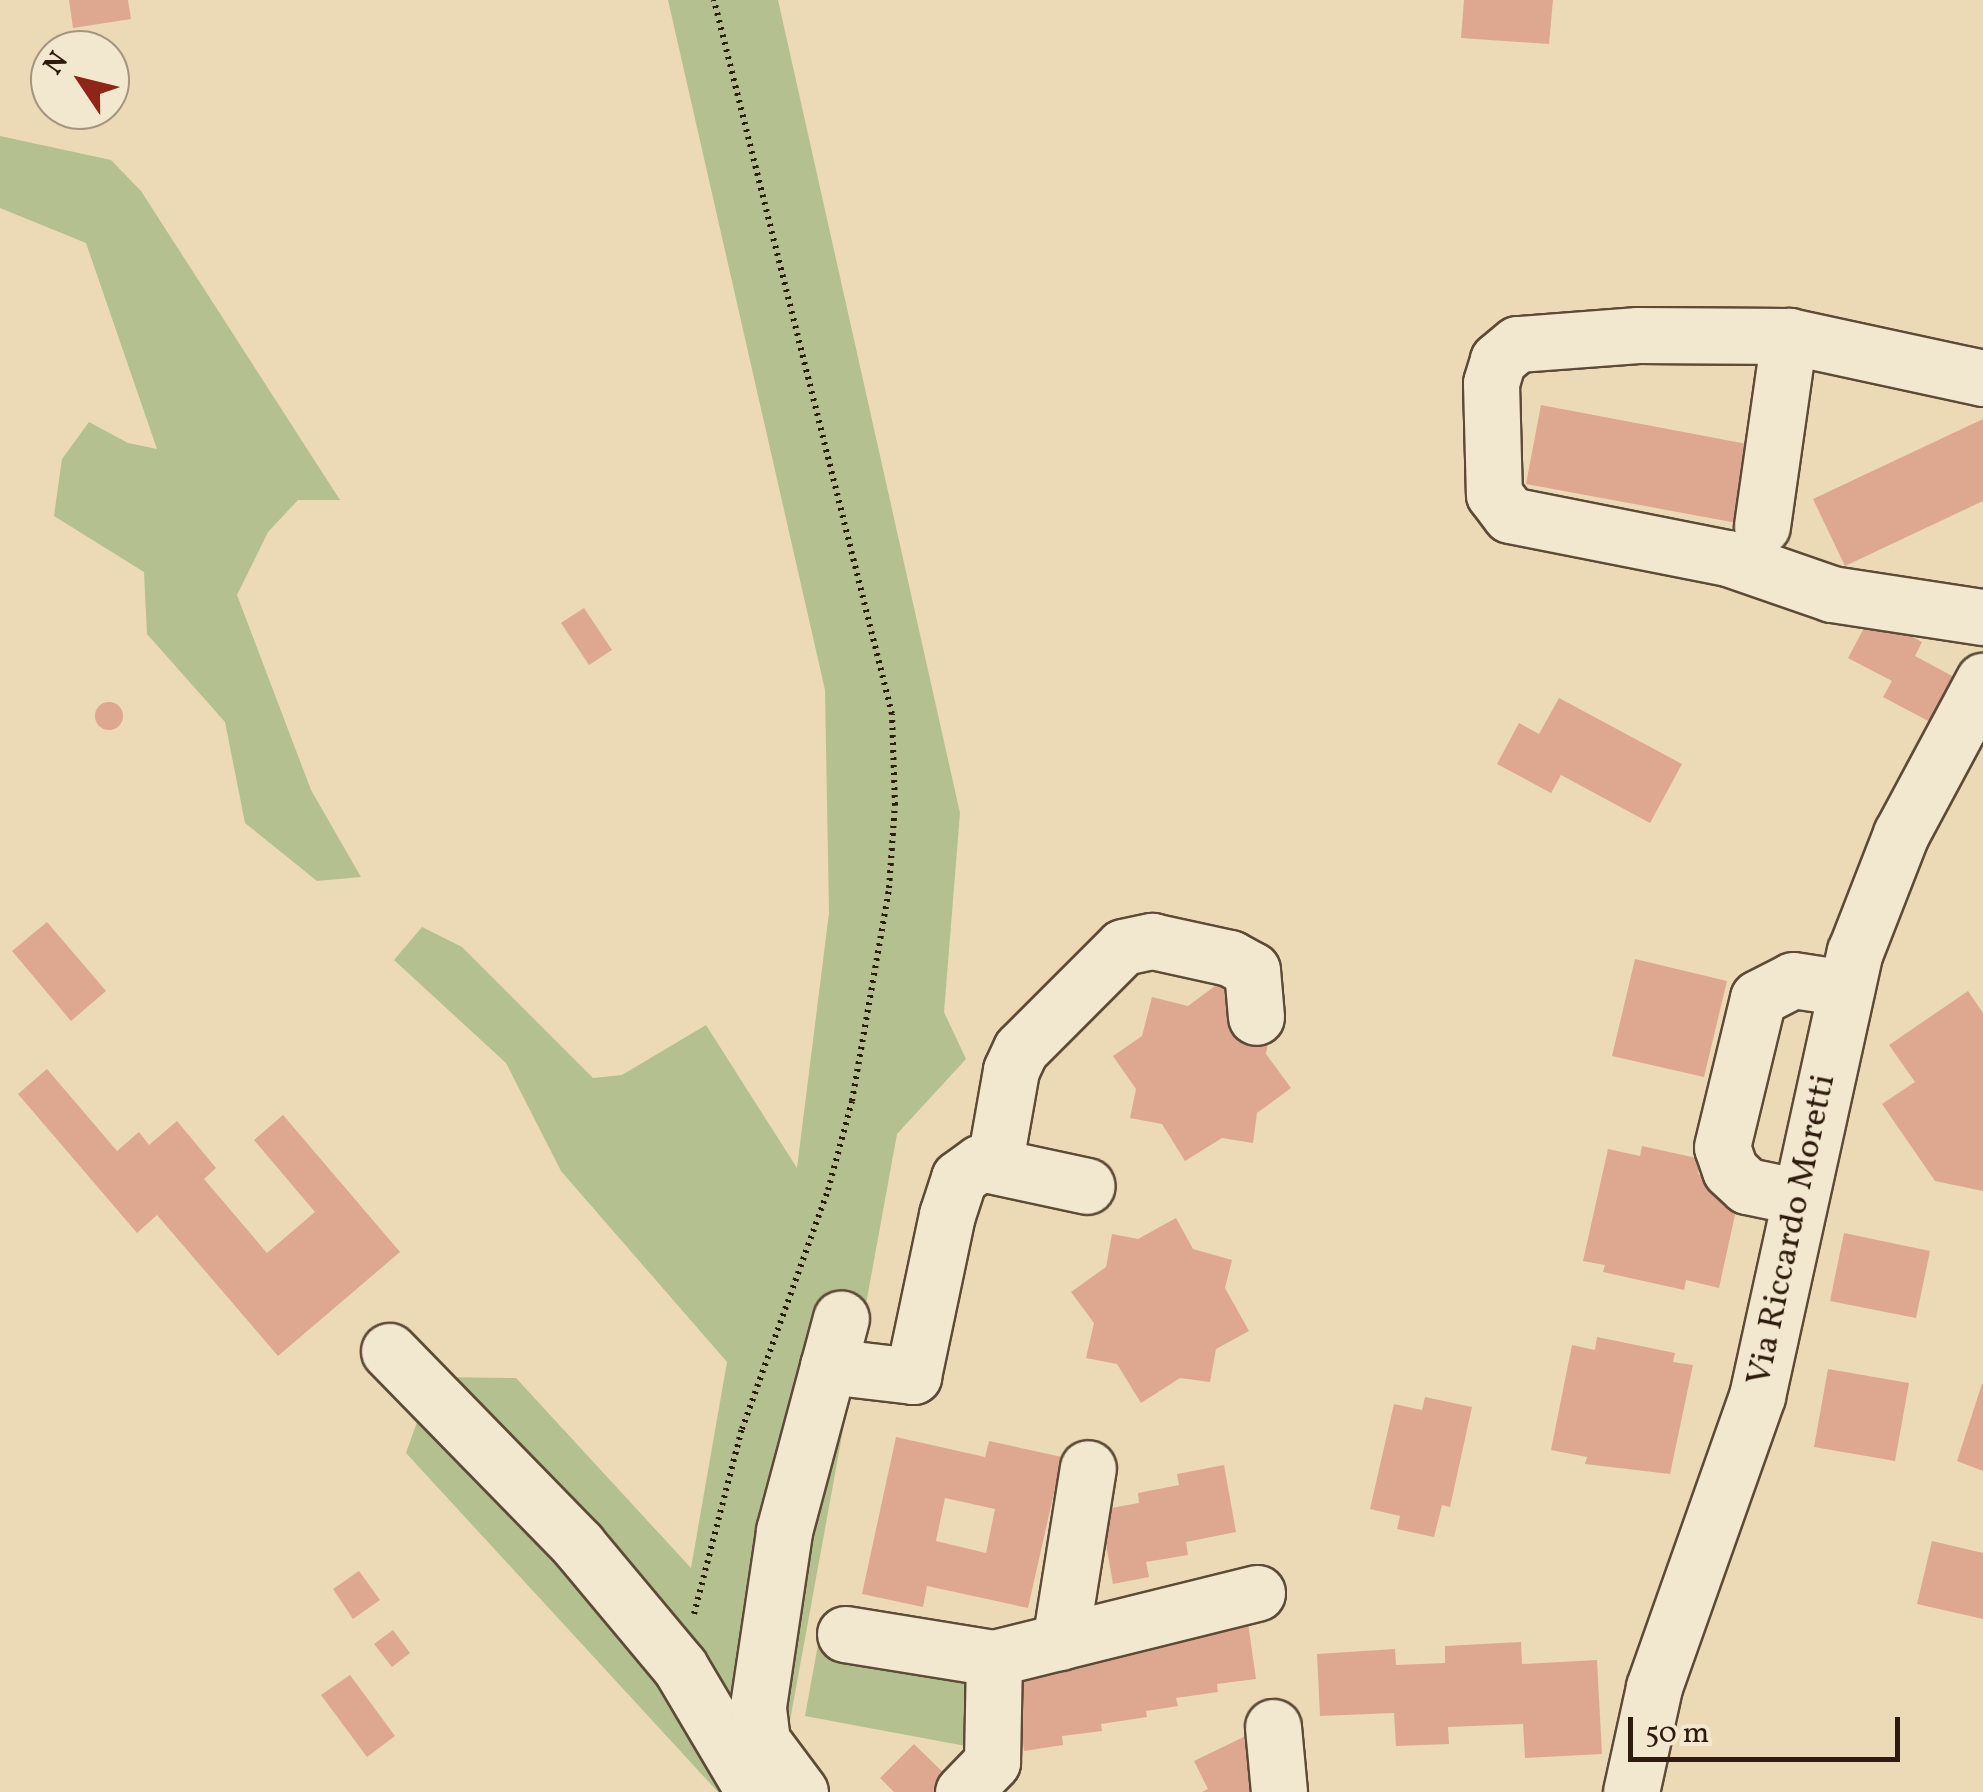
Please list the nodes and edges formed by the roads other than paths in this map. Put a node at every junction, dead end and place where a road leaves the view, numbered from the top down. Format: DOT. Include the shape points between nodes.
graph roads {
  1 [pos="1789,336"];
  2 [pos="1983,378"];
  3 [pos="1762,526"];
  4 [pos="1983,617"];
  5 [pos="1983,681"];
  6 [pos="1846,988"];
  7 [pos="1256,1017"];
  8 [pos="995,1161"];
  9 [pos="1087,1186"];
  10 [pos="1800,1196"];
  11 [pos="390,1351"];
  12 [pos="1088,1468"];
  13 [pos="1257,1594"];
  14 [pos="845,1634"];
  15 [pos="1060,1642"];
  16 [pos="994,1658"];
  17 [pos="1273,1727"];
  18 [pos="992,1782"];
  19 [pos="754,1792"];
  20 [pos="800,1792"];
  21 [pos="1279,1792"];
  22 [pos="1631,1792"];
  1 -- 2 [label="street"];
  1 -- 3 [label="street"];
  1 -- 4 [label="street" via="1638,334 1516,344 1498,360 1491,383 1494,494 1501,508 1728,558 1832,594"];
  5 -- 6 [label="street, Via Riccardo Moretti" via="1888,861"];
  6 -- 10 [label="street, Via Riccardo Moretti"];
  6 -- 10 [label="street" via="1793,980 1758,998 1722,1147 1730,1170 1746,1186"];
  7 -- 8 [label="street" via="1252,970 1230,958 1152,941 1123,946 1021,1049"];
  8 -- 9 [label="street"];
  8 -- 20 [label="street" via="959,1178 913,1376 834,1342 784,1531 758,1706 762,1741"];
  10 -- 22 [label="street, Via Riccardo Moretti" via="1757,1396 1654,1687"];
  11 -- 19 [label="street" via="578,1545 680,1667"];
  12 -- 15 [label="street"];
  13 -- 15 [label="street"];
  14 -- 16 [label="street"];
  15 -- 16 [label="street"];
  16 -- 18 [label="street"];
  17 -- 21 [label="street"];
}
